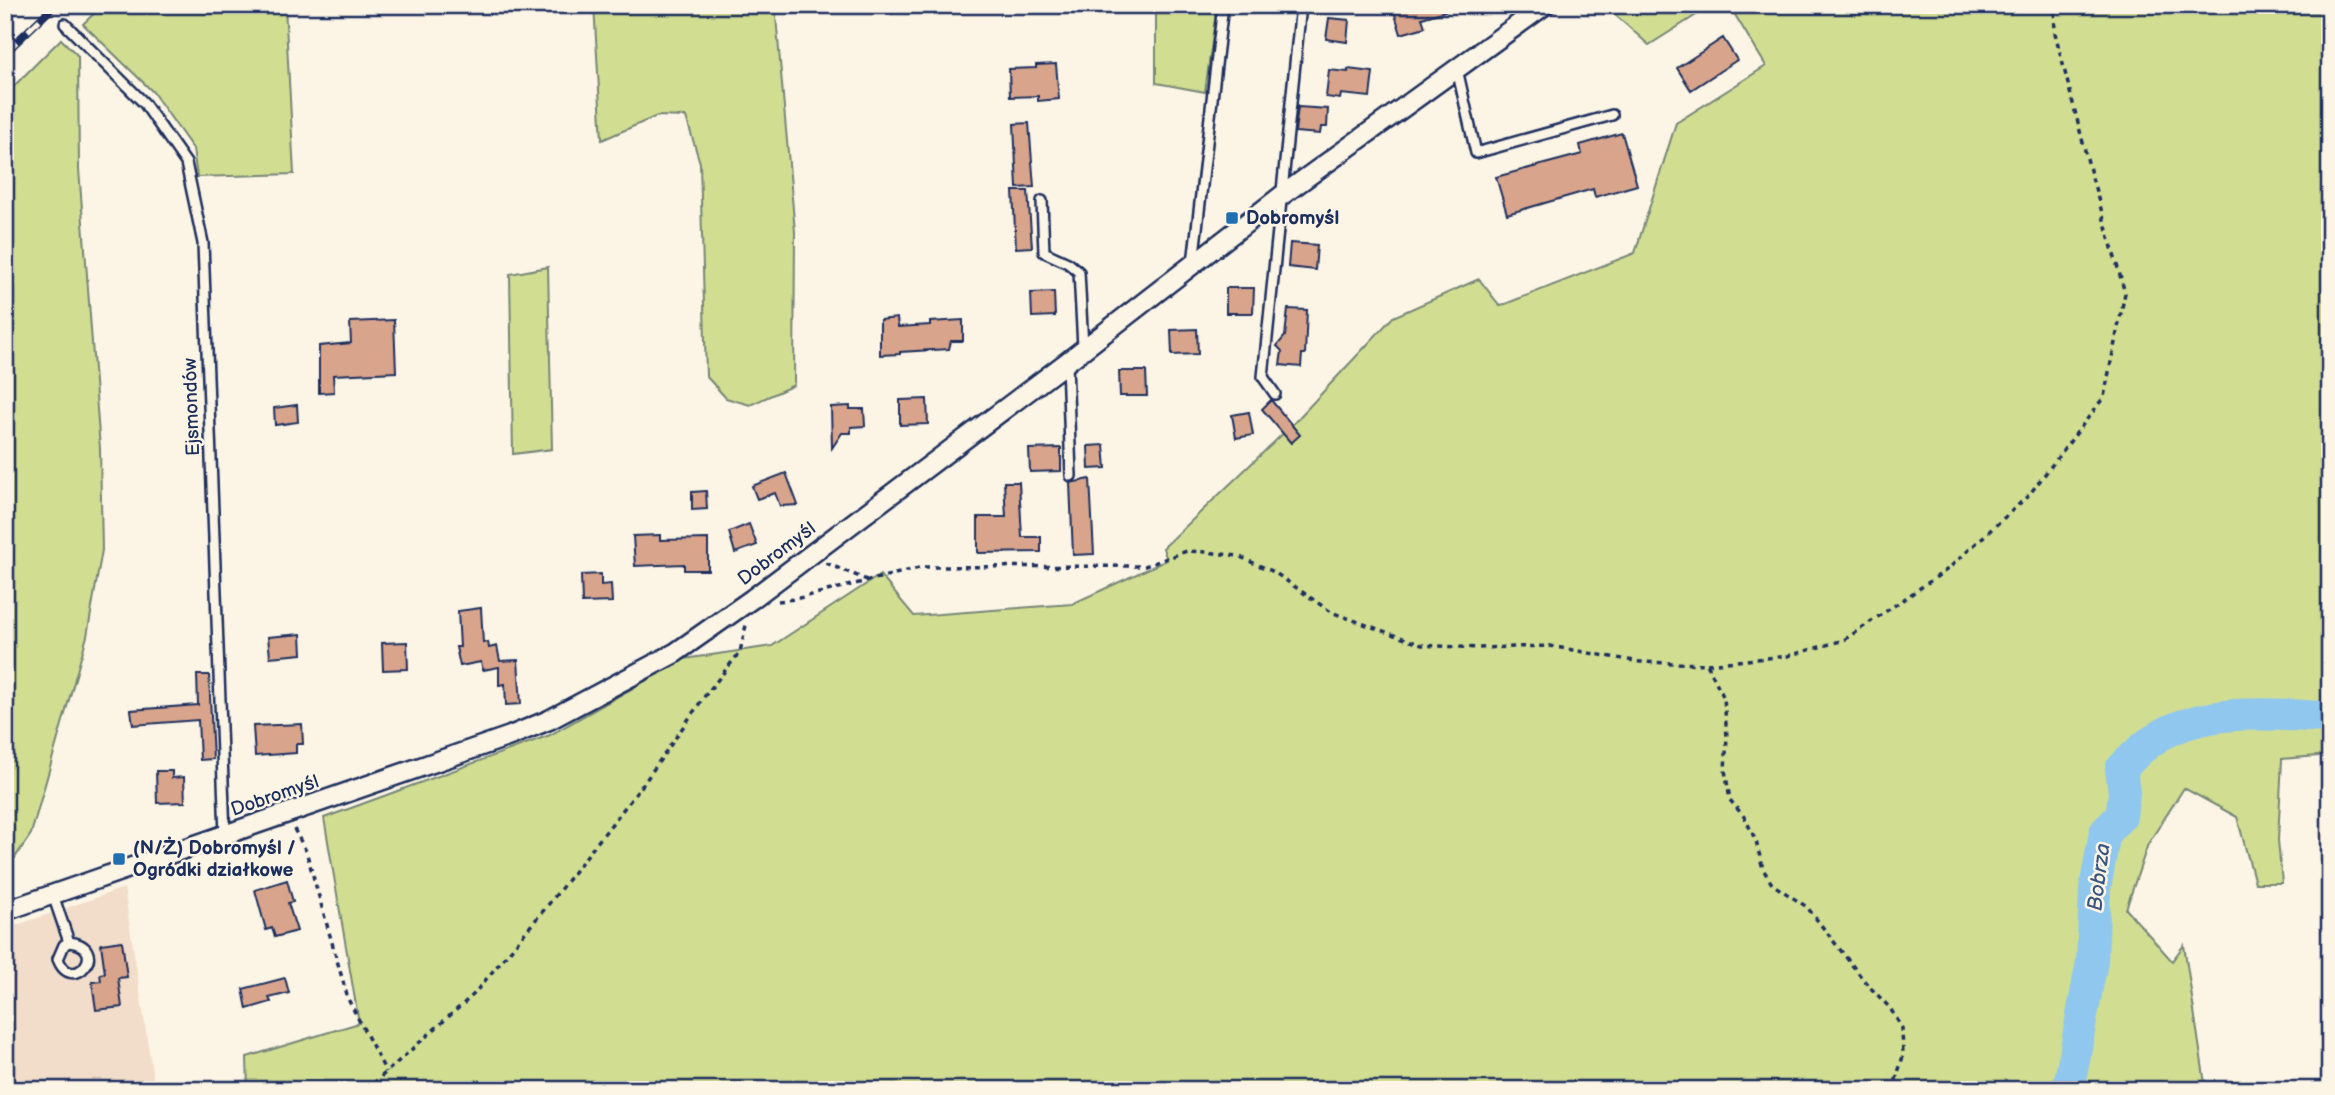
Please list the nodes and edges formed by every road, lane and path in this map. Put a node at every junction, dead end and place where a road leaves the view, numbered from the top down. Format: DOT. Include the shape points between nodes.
graph roads {
  1 [pos="1223,5"];
  2 [pos="1301,5"];
  3 [pos="1545,5"];
  4 [pos="2054,5"];
  5 [pos="65,24"];
  6 [pos="1457,67"];
  7 [pos="1612,115"];
  8 [pos="1281,196"];
  9 [pos="1042,201"];
  10 [pos="1193,265"];
  11 [pos="1084,349"];
  12 [pos="1067,362"];
  13 [pos="1275,394"];
  14 [pos="1071,476"];
  15 [pos="814,553"];
  16 [pos="867,580"];
  17 [pos="752,599"];
  18 [pos="1707,664"];
  19 [pos="287,814"];
  20 [pos="225,836"];
  21 [pos="53,895"];
  22 [pos="5,911"];
  23 [pos="69,942"];
  24 [pos="386,1072"];
  25 [pos="366,1090"];
  26 [pos="1894,1090"];
  1 -- 10 [label="lane"];
  2 -- 8 [label="lane"];
  3 -- 6 [label="street, Dobromyśl"];
  4 -- 18 [label="path" via="2055,33 2125,293 2104,397 2029,495 1948,569 1844,640 1788,656"];
  5 -- 20 [label="lane, Ejsmondów" via="144,103 186,163 203,243"];
  6 -- 7 [label="lane" via="1476,153"];
  6 -- 8 [label="street, Dobromyśl"];
  8 -- 10 [label="street, Dobromyśl"];
  8 -- 13 [label="lane" via="1263,377"];
  9 -- 11 [label="lane" via="1044,252 1079,272"];
  10 -- 11 [label="street, Dobromyśl"];
  11 -- 12 [label="street, Dobromyśl"];
  12 -- 14 [label="lane"];
  12 -- 15 [label="street, Dobromyśl"];
  15 -- 16 [label="path" via="831,566"];
  15 -- 17 [label="street, Dobromyśl"];
  16 -- 17 [label="path" via="795,598 764,603"];
  16 -- 18 [label="path" via="923,567 1145,566 1187,551 1207,552 1238,556 1275,572 1331,612 1422,645 1550,646 1640,662"];
  17 -- 19 [label="street, Dobromyśl" via="675,653 549,720"];
  17 -- 24 [label="path" via="740,652 644,783 473,995"];
  18 -- 26 [label="path" via="1724,698 1730,800 1745,818 1772,884 1807,907 1902,1028 1903,1056"];
  19 -- 20 [label="street, Dobromyśl"];
  19 -- 24 [label="path" via="306,851 348,999"];
  20 -- 21 [label="street, Dobromyśl"];
  21 -- 22 [label="street, Dobromyśl"];
  21 -- 23 [label="lane"];
  24 -- 25 [label="path"];
}
